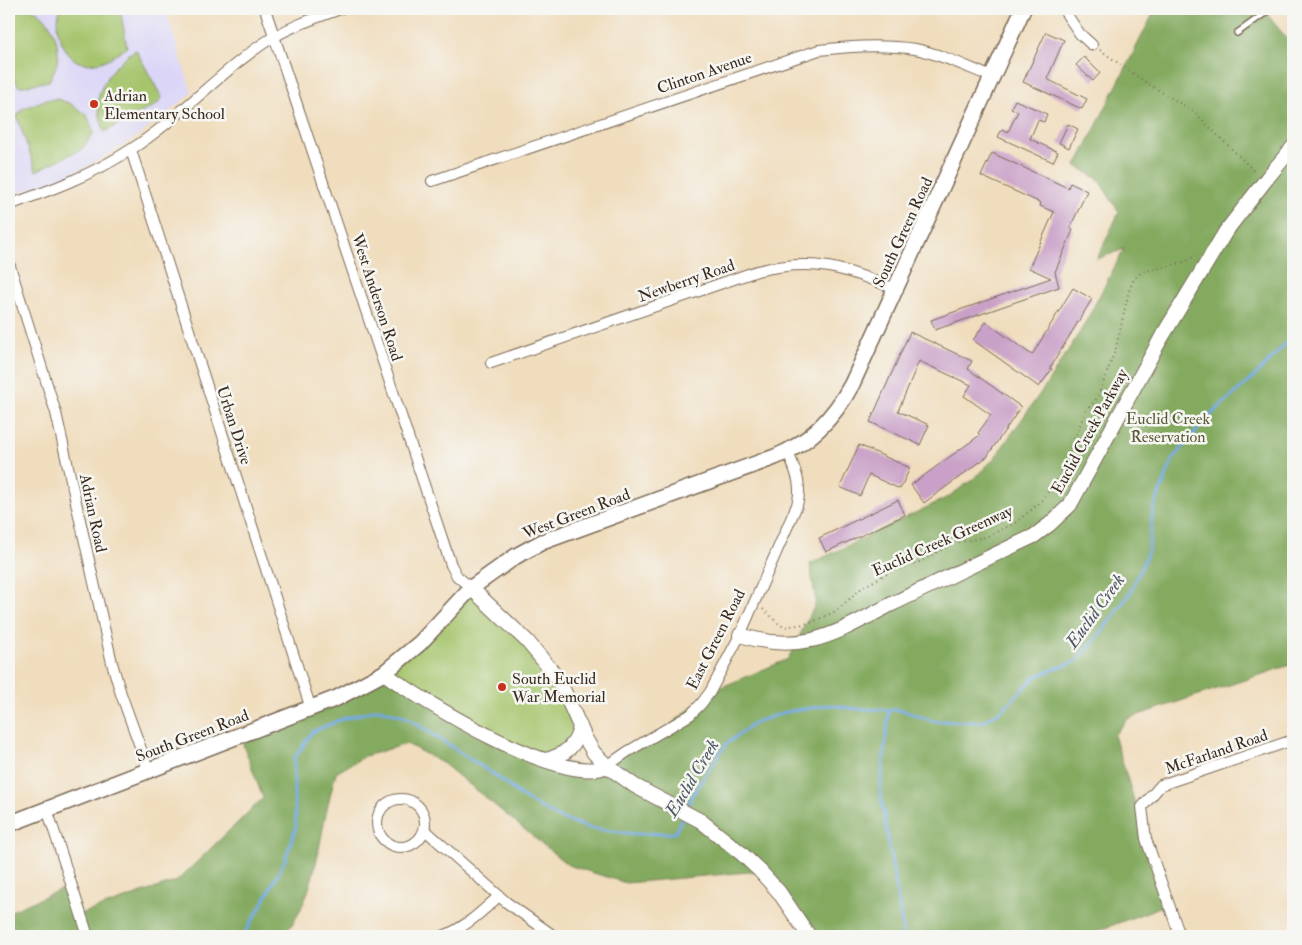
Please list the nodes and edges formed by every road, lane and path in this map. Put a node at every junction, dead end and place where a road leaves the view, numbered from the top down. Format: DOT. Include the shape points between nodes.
graph roads {
  1 [pos="265,9"];
  2 [pos="340,9"];
  3 [pos="1023,9"];
  4 [pos="1063,9"];
  5 [pos="1270,9"];
  6 [pos="1236,33"];
  7 [pos="275,36"];
  8 [pos="1092,45"];
  9 [pos="992,77"];
  10 [pos="1293,147"];
  11 [pos="131,150"];
  12 [pos="1257,174"];
  13 [pos="432,181"];
  14 [pos="9,205"];
  15 [pos="1201,253"];
  16 [pos="9,263"];
  17 [pos="895,289"];
  18 [pos="491,363"];
  19 [pos="788,452"];
  20 [pos="471,588"];
  21 [pos="754,605"];
  22 [pos="740,635"];
  23 [pos="384,673"];
  24 [pos="311,709"];
  25 [pos="580,726"];
  26 [pos="1293,740"];
  27 [pos="544,760"];
  28 [pos="607,766"];
  29 [pos="149,771"];
  30 [pos="47,810"];
  31 [pos="9,824"];
  32 [pos="424,829"];
  33 [pos="499,896"];
  34 [pos="804,935"];
  35 [pos="88,936"];
  36 [pos="443,936"];
  37 [pos="554,936"];
  38 [pos="1180,936"];
  1 -- 7 [label="street, West Anderson Road"];
  2 -- 7 [label="street"];
  3 -- 9 [label="main road, South Green Road"];
  4 -- 8 [label="street"];
  5 -- 6 [label="lane"];
  7 -- 11 [label="street"];
  7 -- 20 [label="street, West Anderson Road" via="450,560 457,576"];
  8 -- 12 [label="path" via="1193,111"];
  9 -- 13 [label="street, Clinton Avenue" via="917,50 877,46 818,50"];
  9 -- 17 [label="main road, South Green Road"];
  10 -- 22 [label="street, Euclid Creek Parkway" via="1226,231 1160,340 1070,505 1050,524 1025,540 814,639 776,642"];
  11 -- 14 [label="street" via="60,187"];
  11 -- 24 [label="street, Urban Drive"];
  15 -- 21 [label="path, Euclid Creek Greenway" via="1142,272 1134,279 1116,348 1098,397 1086,411 1058,478 1042,502 1014,523 986,536 954,543 919,562 890,572 836,610 810,622 780,626 769,613"];
  16 -- 29 [label="street, Adrian Road" via="56,413 112,663"];
  17 -- 18 [label="street, Newberry Road" via="831,266 776,267"];
  17 -- 19 [label="main road, South Green Road" via="844,399 808,439"];
  19 -- 20 [label="main road, West Green Road" via="542,542"];
  19 -- 21 [label="street, East Green Road" via="799,482 799,496"];
  20 -- 23 [label="main road, West Green Road" via="420,643"];
  20 -- 25 [label="street" via="538,653 564,691"];
  21 -- 22 [label="street, East Green Road"];
  22 -- 28 [label="street, East Green Road" via="710,692 690,716"];
  23 -- 24 [label="main road, South Green Road"];
  23 -- 27 [label="street" via="419,697 514,749"];
  24 -- 29 [label="main road, South Green Road"];
  25 -- 27 [label="street" via="575,743 563,753"];
  25 -- 28 [label="street" via="588,746"];
  26 -- 38 [label="street, McFarland Road" via="1161,785 1142,807 1146,839"];
  27 -- 28 [label="street" via="594,770"];
  28 -- 34 [label="street" via="635,786 701,821 760,871 783,898"];
  29 -- 30 [label="main road, South Green Road"];
  30 -- 31 [label="main road, South Green Road"];
  30 -- 35 [label="street"];
  32 -- 32 [label="street" via="420,809 408,800 388,802 378,814 378,830 384,840 394,845 410,845"];
  32 -- 33 [label="street"];
  33 -- 36 [label="street" via="469,922"];
  33 -- 37 [label="street"];
}
